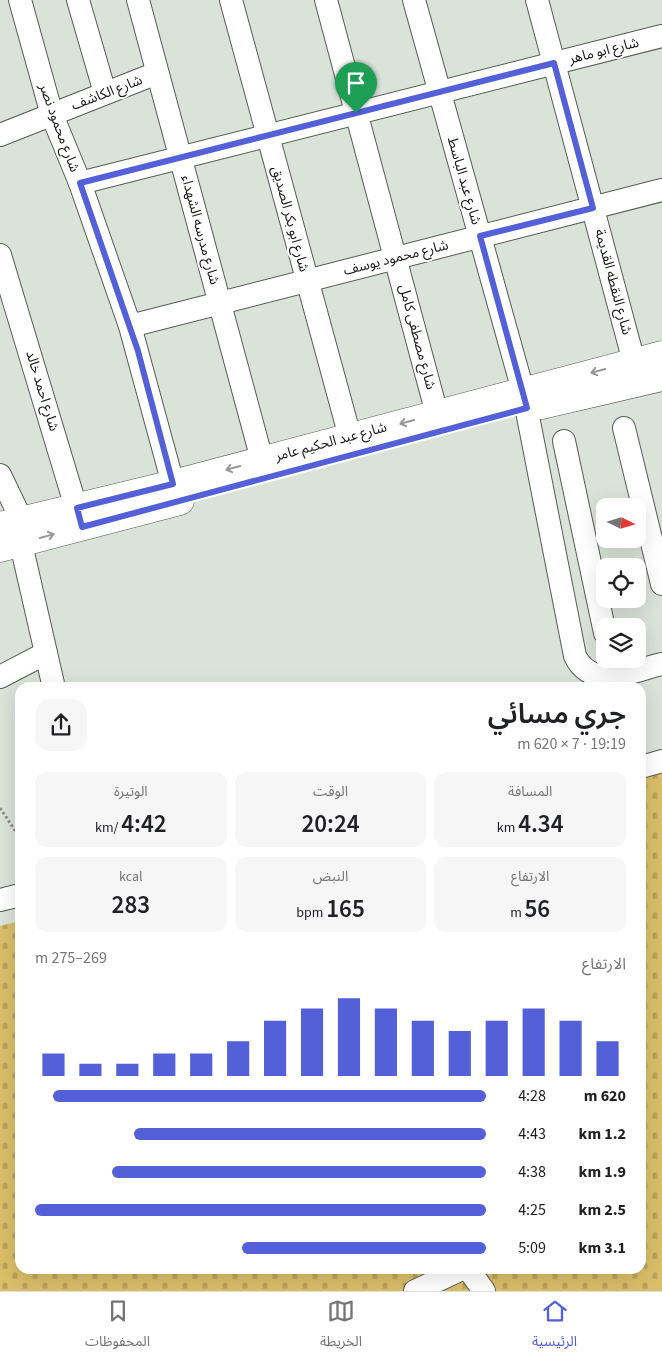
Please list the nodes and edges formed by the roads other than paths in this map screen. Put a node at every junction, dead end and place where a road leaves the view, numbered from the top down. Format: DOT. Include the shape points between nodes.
graph roads {
  1 [pos="20,0"];
  2 [pos="78,0"];
  3 [pos="138,0"];
  4 [pos="231,0"];
  5 [pos="326,0"];
  6 [pos="414,0"];
  7 [pos="537,0"];
  8 [pos="662,36"];
  9 [pos="554,63"];
  10 [pos="157,73"];
  11 [pos="440,92"];
  12 [pos="105,93"];
  13 [pos="356,113"];
  14 [pos="52,115"];
  15 [pos="0,135"];
  16 [pos="268,136"];
  17 [pos="180,158"];
  18 [pos="80,183"];
  19 [pos="662,190"];
  20 [pos="593,208"];
  21 [pos="480,236"];
  22 [pos="0,255"];
  23 [pos="396,258"];
  24 [pos="307,281"];
  25 [pos="219,304"];
  26 [pos="130,326"];
  27 [pos="662,355"];
  28 [pos="634,362"];
  29 [pos="662,377"];
  30 [pos="525,400"];
  31 [pos="437,414"];
  32 [pos="624,428"];
  33 [pos="350,438"];
  34 [pos="564,441"];
  35 [pos="262,460"];
  36 [pos="0,475"];
  37 [pos="173,484"];
  38 [pos="80,518"];
  39 [pos="649,528"];
  40 [pos="11,535"];
  41 [pos="596,541"];
  42 [pos="597,548"];
  43 [pos="662,584"];
  44 [pos="604,618"];
  45 [pos="46,653"];
  46 [pos="662,664"];
  47 [pos="0,677"];
  48 [pos="53,682"];
  49 [pos="662,762"];
  50 [pos="646,765"];
  51 [pos="451,1274"];
  52 [pos="472,1274"];
  53 [pos="415,1291"];
  54 [pos="484,1291"];
  1 -- 14 [label="street, شارع محمود نصر"];
  2 -- 12 [label="street"];
  3 -- 10 [label="street, شارع مدرسه الشهداء"];
  4 -- 16 [label="street, شارع ابو بكر الصديق"];
  5 -- 13 [label="street, شارع مصطفى كامل"];
  6 -- 11 [label="street, شارع عبد الباسط"];
  7 -- 9 [label="street, شارع النقطه القديمة"];
  8 -- 9 [label="street, شارع ابو ماهر"];
  9 -- 11 [label="street, شارع ابو ماهر"];
  9 -- 20 [label="street, شارع النقطه القديمة"];
  10 -- 12 [label="street, شارع الكاشف"];
  10 -- 17 [label="street, شارع مدرسه الشهداء"];
  11 -- 13 [label="street, شارع ابو ماهر"];
  11 -- 21 [label="street, شارع عبد الباسط"];
  12 -- 14 [label="street, شارع الكاشف"];
  13 -- 16 [label="street, شارع ابو ماهر"];
  13 -- 23 [label="street, شارع مصطفى كامل"];
  14 -- 15 [label="street, شارع الكاشف"];
  14 -- 18 [label="street, شارع محمود نصر"];
  16 -- 17 [label="street, شارع ابو ماهر"];
  16 -- 24 [label="street, شارع ابو بكر الصديق"];
  17 -- 18 [label="street, شارع ابو ماهر"];
  17 -- 25 [label="street, شارع مدرسه الشهداء"];
  18 -- 26 [label="street, شارع محمود نصر"];
  19 -- 20 [label="street, شارع محمود يوسف"];
  20 -- 21 [label="street, شارع محمود يوسف"];
  20 -- 28 [label="street, شارع النقطه القديمة"];
  21 -- 23 [label="street, شارع محمود يوسف"];
  21 -- 30 [label="street, شارع عبد الباسط"];
  22 -- 38 [label="street, شارع احمد خالد"];
  23 -- 24 [label="street, شارع محمود يوسف"];
  23 -- 31 [label="street, شارع مصطفى كامل"];
  24 -- 25 [label="street, شارع محمود يوسف"];
  24 -- 33 [label="street, شارع ابو بكر الصديق"];
  25 -- 26 [label="street, شارع محمود يوسف"];
  25 -- 35 [label="street, شارع مدرسه الشهداء"];
  26 -- 37 [label="street, شارع محمود نصر"];
  27 -- 28 [label="street, شارع عبد الحكيم عامر"];
  28 -- 30 [label="street, شارع عبد الحكيم عامر, one-way"];
  29 -- 30 [label="street, شارع عبد الحكيم عامر"];
  30 -- 31 [label="street, شارع عبد الحكيم عامر"];
  30 -- 38 [label="street, شارع عبد الحكيم عامر"];
  30 -- 46 [label="street, شارع عبد الباسط" via="579,664 586,671 603,677"];
  31 -- 33 [label="street, شارع عبد الحكيم عامر, one-way"];
  32 -- 39 [label="street"];
  33 -- 35 [label="street, شارع عبد الحكيم عامر"];
  34 -- 41 [label="street"];
  35 -- 37 [label="street, شارع عبد الحكيم عامر, one-way"];
  36 -- 40 [label="street"];
  37 -- 38 [label="street, شارع عبد الحكيم عامر"];
  38 -- 40 [label="street, شارع عبد الحكيم عامر"];
  39 -- 43 [label="street"];
  40 -- 45 [label="street"];
  42 -- 44 [label="street"];
  45 -- 47 [label="street"];
  45 -- 48 [label="street"];
  49 -- 50 [label="street"];
  51 -- 53 [label="street"];
  52 -- 54 [label="street"];
}
